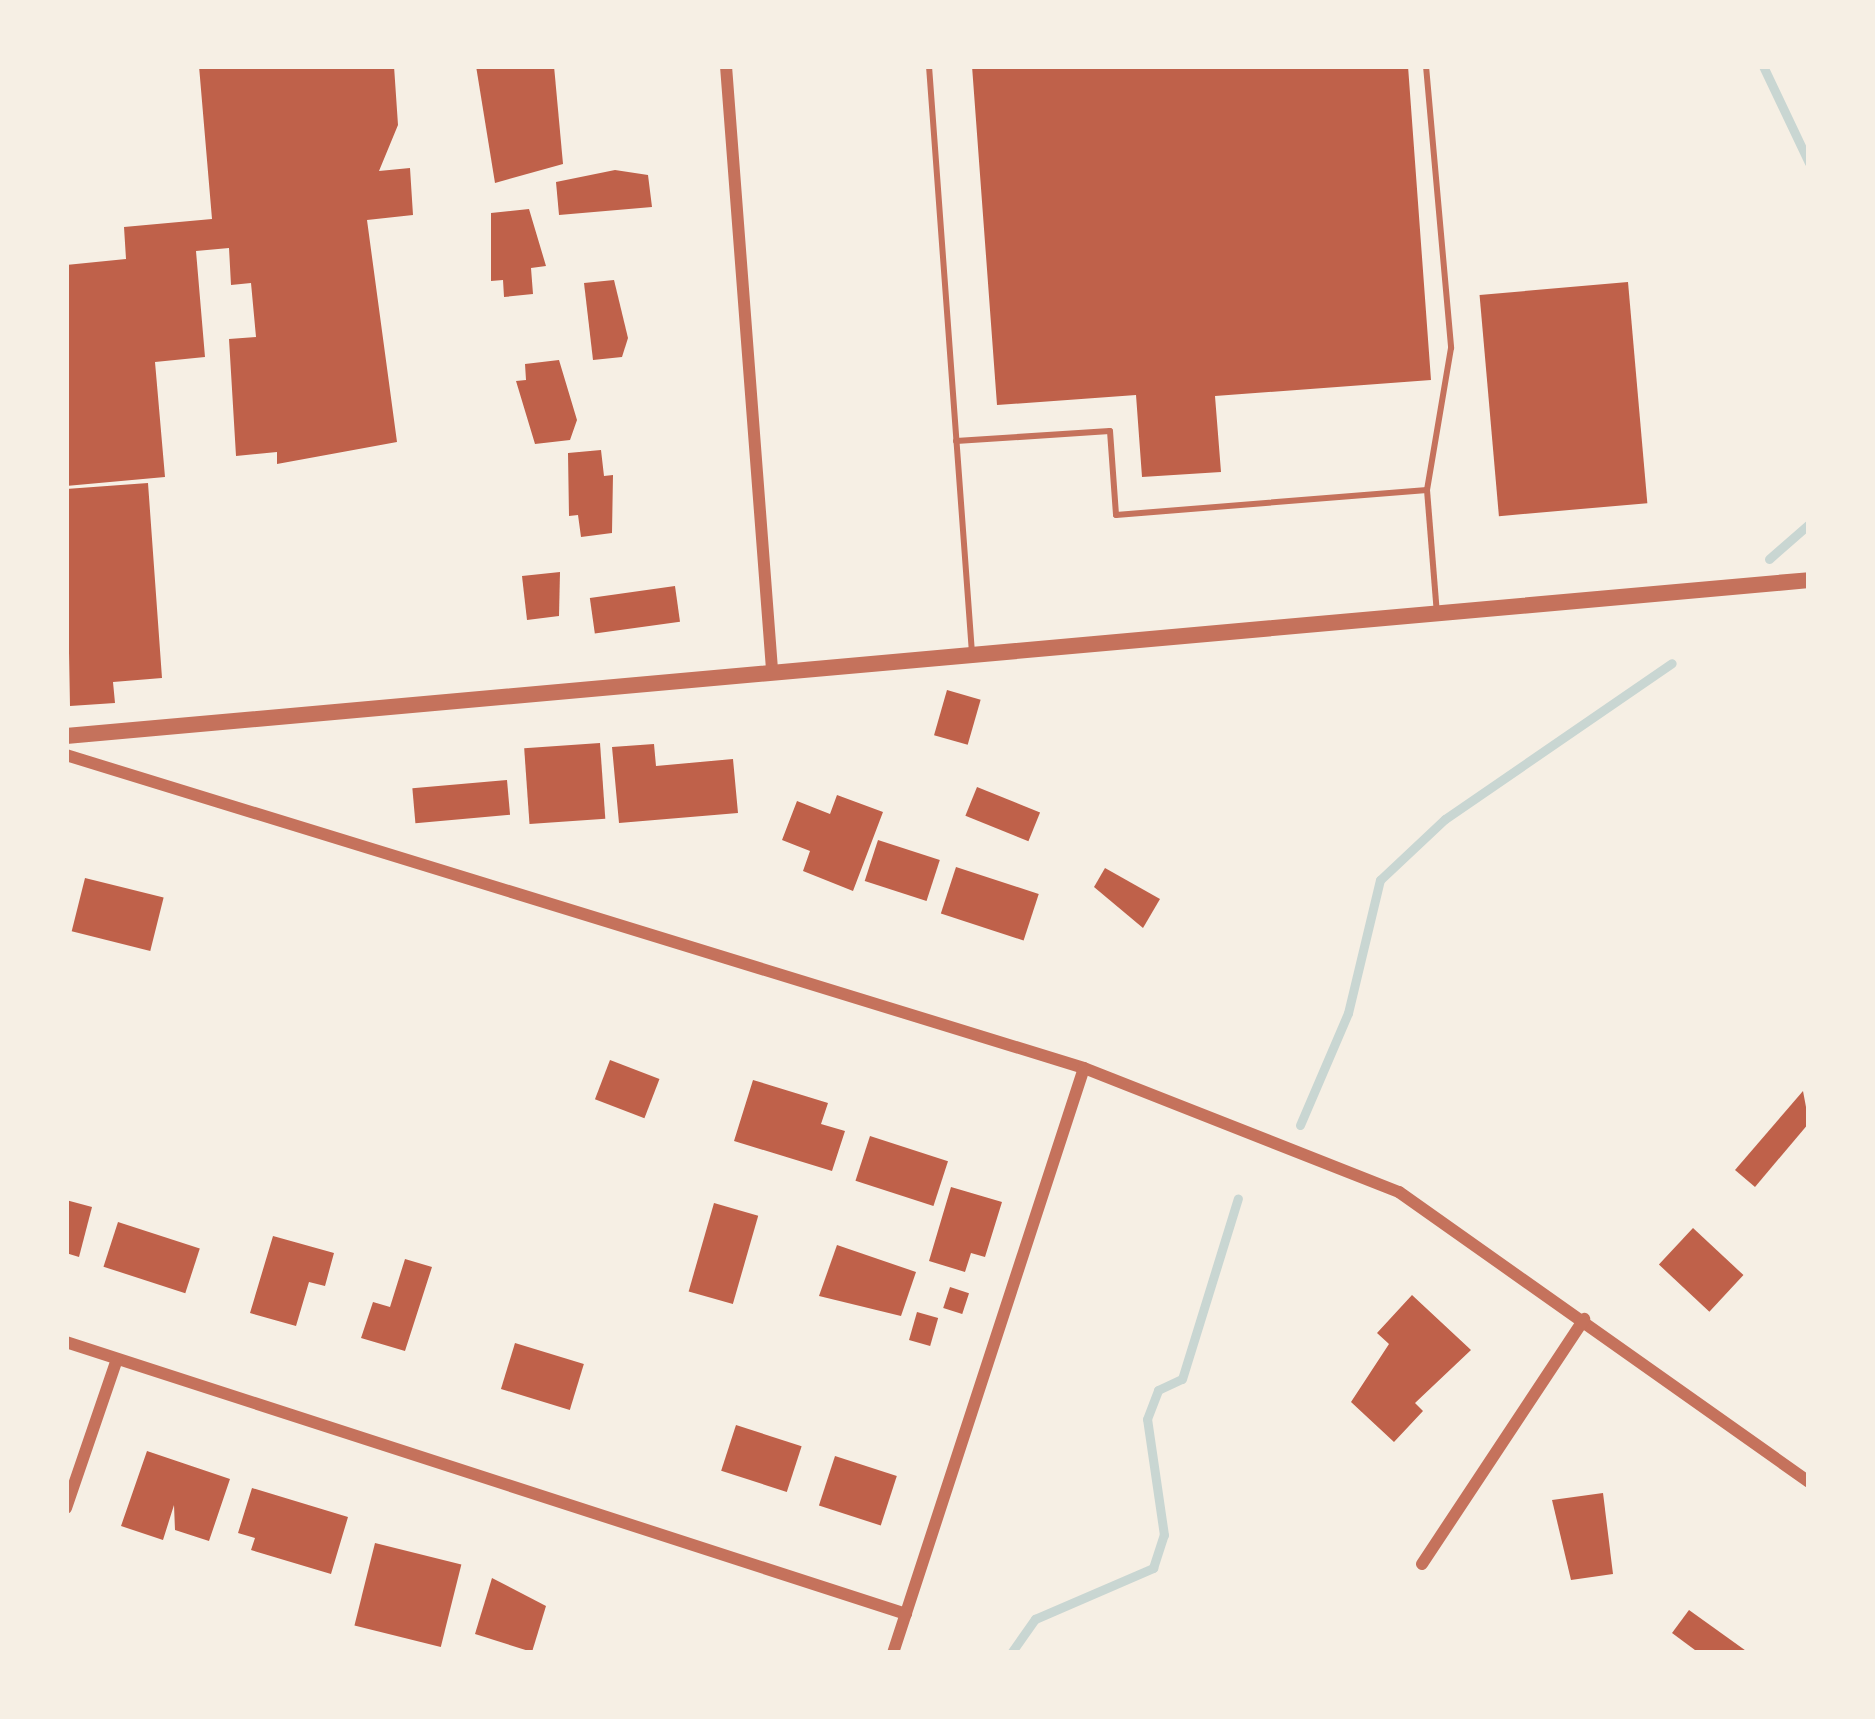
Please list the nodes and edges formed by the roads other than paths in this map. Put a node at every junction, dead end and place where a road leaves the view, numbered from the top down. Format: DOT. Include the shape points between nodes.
graph roads {
  1 [pos="726,66"];
  2 [pos="929,66"];
  3 [pos="1426,66"];
  4 [pos="956,441"];
  5 [pos="1427,490"];
  6 [pos="1809,580"];
  7 [pos="1437,613"];
  8 [pos="972,653"];
  9 [pos="772,670"];
  10 [pos="66,736"];
  11 [pos="66,755"];
  12 [pos="1084,1068"];
  13 [pos="1584,1318"];
  14 [pos="66,1342"];
  15 [pos="117,1359"];
  16 [pos="1809,1482"];
  17 [pos="66,1508"];
  18 [pos="1422,1564"];
  19 [pos="906,1614"];
  20 [pos="893,1653"];
  1 -- 9 [label="street"];
  2 -- 4 [label="lane"];
  3 -- 5 [label="lane" via="1451,348"];
  4 -- 5 [label="lane" via="1110,431 1116,515"];
  4 -- 8 [label="lane"];
  5 -- 7 [label="lane"];
  6 -- 7 [label="street"];
  7 -- 8 [label="street"];
  8 -- 9 [label="street"];
  9 -- 10 [label="street"];
  11 -- 12 [label="street"];
  12 -- 13 [label="street" via="1399,1192"];
  12 -- 19 [label="street"];
  13 -- 16 [label="street"];
  13 -- 18 [label="street"];
  14 -- 15 [label="street"];
  15 -- 17 [label="street"];
  15 -- 19 [label="street"];
  19 -- 20 [label="street"];
}
